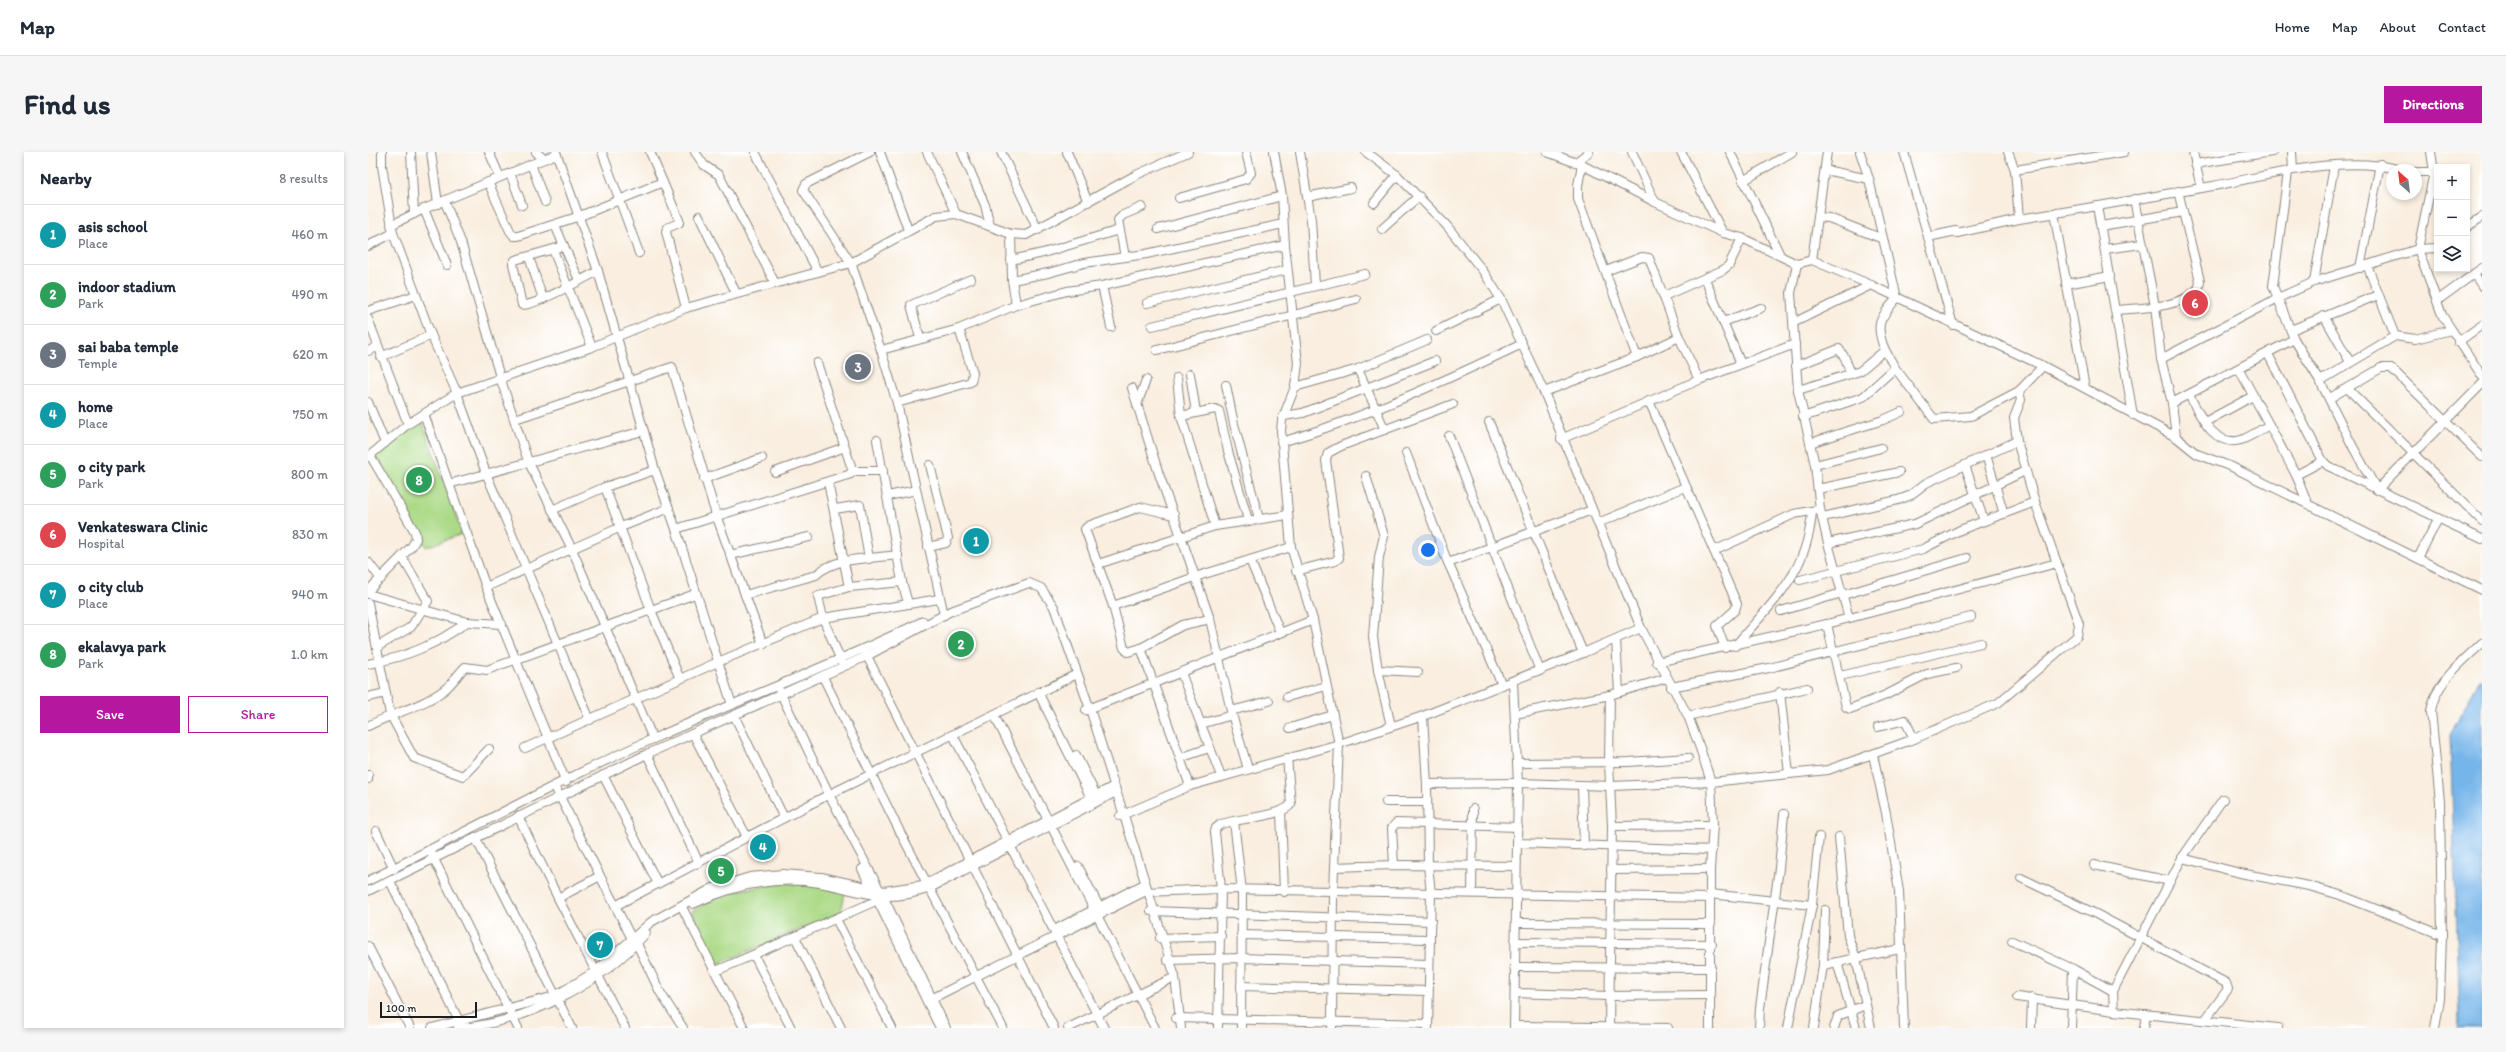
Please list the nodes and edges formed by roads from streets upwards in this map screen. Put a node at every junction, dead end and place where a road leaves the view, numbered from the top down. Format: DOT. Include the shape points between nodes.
graph roads {
  1 [pos="382,152"];
  2 [pos="411,152"];
  3 [pos="431,152"];
  4 [pos="489,152"];
  5 [pos="536,152"];
  6 [pos="602,152"];
  7 [pos="650,152"];
  8 [pos="697,152"];
  9 [pos="870,152"];
  10 [pos="880,152"];
  11 [pos="927,152"];
  12 [pos="962,152"];
  13 [pos="1001,152"];
  14 [pos="1067,152"];
  15 [pos="1188,152"];
  16 [pos="1246,152"];
  17 [pos="1274,152"];
  18 [pos="1300,152"];
  19 [pos="1366,152"];
  20 [pos="1547,152"];
  21 [pos="1589,152"];
  22 [pos="1632,152"];
  23 [pos="1682,152"];
  24 [pos="1730,152"];
  25 [pos="1792,152"];
  26 [pos="1827,152"];
  27 [pos="1860,152"];
  28 [pos="1904,152"];
  29 [pos="2008,152"];
  30 [pos="2124,152"];
  31 [pos="2193,152"];
  32 [pos="2272,152"];
  33 [pos="2292,152"];
  34 [pos="2431,152"];
  35 [pos="556,153"];
  36 [pos="758,153"];
  37 [pos="1778,156"];
  38 [pos="544,159"];
  39 [pos="531,164"];
  40 [pos="1579,164"];
  41 [pos="2195,164"];
  42 [pos="2380,164"];
  43 [pos="2334,166"];
  44 [pos="2386,166"];
  45 [pos="1824,170"];
  46 [pos="2015,170"];
  47 [pos="2291,171"];
  48 [pos="2422,172"];
  49 [pos="2434,172"];
  50 [pos="510,173"];
  51 [pos="1397,175"];
  52 [pos="500,177"];
  53 [pos="1869,179"];
  54 [pos="1743,181"];
  55 [pos="488,182"];
  56 [pos="663,182"];
  57 [pos="1351,188"];
  58 [pos="2201,188"];
  59 [pos="2178,192"];
  60 [pos="1282,196"];
  61 [pos="1419,196"];
  62 [pos="1307,197"];
  63 [pos="1179,198"];
  64 [pos="2134,199"];
  65 [pos="619,200"];
  66 [pos="545,202"];
  67 [pos="1088,202"];
  68 [pos="1655,202"];
  69 [pos="441,203"];
  70 [pos="1374,203"];
  71 [pos="522,205"];
  72 [pos="2097,206"];
  73 [pos="1142,207"];
  74 [pos="424,209"];
  75 [pos="2183,212"];
  76 [pos="414,214"];
  77 [pos="956,214"];
  78 [pos="2054,214"];
  79 [pos="580,216"];
  80 [pos="699,216"];
  81 [pos="1818,217"];
  82 [pos="2482,217"];
  83 [pos="2019,219"];
  84 [pos="2138,221"];
  85 [pos="1283,224"];
  86 [pos="391,225"];
  87 [pos="555,225"];
  88 [pos="2470,225"];
  89 [pos="990,226"];
  90 [pos="2101,226"];
  91 [pos="1158,228"];
  92 [pos="1382,229"];
  93 [pos="908,230"];
  94 [pos="1038,230"];
  95 [pos="1119,230"];
  96 [pos="1723,232"];
  97 [pos="393,234"];
  98 [pos="1011,234"];
  99 [pos="1928,237"];
  100 [pos="1742,238"];
  101 [pos="1883,239"];
  102 [pos="2142,244"];
  103 [pos="1285,245"];
  104 [pos="368,246"];
  105 [pos="564,246"];
  106 [pos="2434,248"];
  107 [pos="2105,249"];
  108 [pos="2418,249"];
  109 [pos="552,250"];
  110 [pos="639,253"];
  111 [pos="1780,255"];
  112 [pos="529,257"];
  113 [pos="1125,257"];
  114 [pos="1011,260"];
  115 [pos="1812,260"];
  116 [pos="851,263"];
  117 [pos="1797,264"];
  118 [pos="446,265"];
  119 [pos="2364,267"];
  120 [pos="2482,268"];
  121 [pos="1287,270"];
  122 [pos="598,271"];
  123 [pos="1606,271"];
  124 [pos="818,272"];
  125 [pos="1365,274"];
  126 [pos="2474,274"];
  127 [pos="2110,276"];
  128 [pos="971,279"];
  129 [pos="1706,279"];
  130 [pos="580,280"];
  131 [pos="1012,280"];
  132 [pos="2314,282"];
  133 [pos="775,283"];
  134 [pos="2066,284"];
  135 [pos="568,285"];
  136 [pos="1315,285"];
  137 [pos="1871,285"];
  138 [pos="1102,286"];
  139 [pos="2482,286"];
  140 [pos="1291,292"];
  141 [pos="736,293"];
  142 [pos="416,295"];
  143 [pos="2378,295"];
  144 [pos="1664,296"];
  145 [pos="1500,298"];
  146 [pos="1897,298"];
  147 [pos="2278,298"];
  148 [pos="543,299"];
  149 [pos="1356,299"];
  150 [pos="2438,300"];
  151 [pos="1147,303"];
  152 [pos="1016,305"];
  153 [pos="2155,306"];
  154 [pos="686,308"];
  155 [pos="1761,308"];
  156 [pos="2116,310"];
  157 [pos="368,311"];
  158 [pos="1294,316"];
  159 [pos="2324,316"];
  160 [pos="368,319"];
  161 [pos="1723,322"];
  162 [pos="1795,322"];
  163 [pos="1953,325"];
  164 [pos="2482,325"];
  165 [pos="1152,326"];
  166 [pos="1111,327"];
  167 [pos="959,329"];
  168 [pos="2291,330"];
  169 [pos="2451,330"];
  170 [pos="1436,331"];
  171 [pos="431,334"];
  172 [pos="2395,336"];
  173 [pos="617,337"];
  174 [pos="1679,337"];
  175 [pos="920,338"];
  176 [pos="2294,339"];
  177 [pos="1427,340"];
  178 [pos="2458,342"];
  179 [pos="1522,344"];
  180 [pos="1795,344"];
  181 [pos="377,347"];
  182 [pos="592,347"];
  183 [pos="881,350"];
  184 [pos="1157,350"];
  185 [pos="1885,350"];
  186 [pos="368,351"];
  187 [pos="2268,354"];
  188 [pos="381,357"];
  189 [pos="1637,357"];
  190 [pos="2161,359"];
  191 [pos="1435,361"];
  192 [pos="2350,362"];
  193 [pos="817,363"];
  194 [pos="1741,364"];
  195 [pos="1796,366"];
  196 [pos="2043,366"];
  197 [pos="1895,368"];
  198 [pos="1358,369"];
  199 [pos="2239,369"];
  200 [pos="1190,374"];
  201 [pos="1851,374"];
  202 [pos="2482,376"];
  203 [pos="500,377"];
  204 [pos="1176,378"];
  205 [pos="1146,380"];
  206 [pos="1699,380"];
  207 [pos="628,381"];
  208 [pos="2320,381"];
  209 [pos="2482,384"];
  210 [pos="1226,385"];
  211 [pos="1295,387"];
  212 [pos="1132,388"];
  213 [pos="2085,388"];
  214 [pos="2347,388"];
  215 [pos="1367,389"];
  216 [pos="1798,390"];
  217 [pos="2019,391"];
  218 [pos="1544,392"];
  219 [pos="457,393"];
  220 [pos="2189,395"];
  221 [pos="2254,396"];
  222 [pos="2330,398"];
  223 [pos="1649,401"];
  224 [pos="368,402"];
  225 [pos="897,403"];
  226 [pos="2172,403"];
  227 [pos="1453,404"];
  228 [pos="1137,405"];
  229 [pos="1375,408"];
  230 [pos="1196,412"];
  231 [pos="1901,412"];
  232 [pos="424,414"];
  233 [pos="2133,415"];
  234 [pos="1181,416"];
  235 [pos="1284,416"];
  236 [pos="1803,417"];
  237 [pos="515,419"];
  238 [pos="2446,421"];
  239 [pos="1489,422"];
  240 [pos="2205,422"];
  241 [pos="408,424"];
  242 [pos="2269,425"];
  243 [pos="1385,430"];
  244 [pos="644,431"];
  245 [pos="1449,436"];
  246 [pos="2176,437"];
  247 [pos="1561,439"];
  248 [pos="877,440"];
  249 [pos="2017,441"];
  250 [pos="1282,442"];
  251 [pos="385,443"];
  252 [pos="1810,443"];
  253 [pos="844,447"];
  254 [pos="1881,448"];
  255 [pos="1406,453"];
  256 [pos="2414,454"];
  257 [pos="1986,455"];
  258 [pos="369,456"];
  259 [pos="2482,457"];
  260 [pos="762,458"];
  261 [pos="528,461"];
  262 [pos="2323,461"];
  263 [pos="930,465"];
  264 [pos="1815,465"];
  265 [pos="1965,465"];
  266 [pos="655,470"];
  267 [pos="852,471"];
  268 [pos="883,471"];
  269 [pos="2025,471"];
  270 [pos="775,472"];
  271 [pos="1899,472"];
  272 [pos="486,473"];
  273 [pos="2296,475"];
  274 [pos="1366,476"];
  275 [pos="704,479"];
  276 [pos="828,482"];
  277 [pos="449,484"];
  278 [pos="1685,486"];
  279 [pos="1994,486"];
  280 [pos="604,487"];
  281 [pos="916,490"];
  282 [pos="1818,490"];
  283 [pos="2377,490"];
  284 [pos="1976,495"];
  285 [pos="888,496"];
  286 [pos="2035,502"];
  287 [pos="2308,504"];
  288 [pos="668,508"];
  289 [pos="835,509"];
  290 [pos="552,510"];
  291 [pos="1592,510"];
  292 [pos="1819,512"];
  293 [pos="2004,514"];
  294 [pos="716,515"];
  295 [pos="1174,515"];
  296 [pos="1288,515"];
  297 [pos="1259,519"];
  298 [pos="2438,519"];
  299 [pos="1248,520"];
  300 [pos="1984,521"];
  301 [pos="2482,521"];
  302 [pos="1598,523"];
  303 [pos="1215,526"];
  304 [pos="621,527"];
  305 [pos="676,529"];
  306 [pos="1532,532"];
  307 [pos="1181,535"];
  308 [pos="809,537"];
  309 [pos="2482,540"];
  310 [pos="1828,543"];
  311 [pos="1492,546"];
  312 [pos="928,547"];
  313 [pos="1291,547"];
  314 [pos="572,549"];
  315 [pos="1714,551"];
  316 [pos="730,555"];
  317 [pos="898,555"];
  318 [pos="402,557"];
  319 [pos="1967,558"];
  320 [pos="2418,558"];
  321 [pos="869,559"];
  322 [pos="1250,560"];
  323 [pos="845,561"];
  324 [pos="368,562"];
  325 [pos="1448,563"];
  326 [pos="2057,563"];
  327 [pos="1098,564"];
  328 [pos="528,570"];
  329 [pos="1836,570"];
  330 [pos="1296,571"];
  331 [pos="1195,577"];
  332 [pos="381,578"];
  333 [pos="1800,580"];
  334 [pos="902,582"];
  335 [pos="486,587"];
  336 [pos="849,587"];
  337 [pos="2482,590"];
  338 [pos="368,592"];
  339 [pos="695,594"];
  340 [pos="1843,594"];
  341 [pos="746,595"];
  342 [pos="939,599"];
  343 [pos="428,601"];
  344 [pos="368,603"];
  345 [pos="908,603"];
  346 [pos="1113,606"];
  347 [pos="422,609"];
  348 [pos="651,610"];
  349 [pos="1781,611"];
  350 [pos="433,612"];
  351 [pos="946,613"];
  352 [pos="1971,617"];
  353 [pos="824,618"];
  354 [pos="1849,618"];
  355 [pos="1210,619"];
  356 [pos="1312,620"];
  357 [pos="467,622"];
  358 [pos="502,624"];
  359 [pos="1827,624"];
  360 [pos="605,626"];
  361 [pos="1641,628"];
  362 [pos="1280,632"];
  363 [pos="1616,639"];
  364 [pos="1981,643"];
  365 [pos="2482,643"];
  366 [pos="557,644"];
  367 [pos="763,644"];
  368 [pos="377,646"];
  369 [pos="1735,646"];
  370 [pos="1141,648"];
  371 [pos="1726,648"];
  372 [pos="2474,651"];
  373 [pos="1832,652"];
  374 [pos="1583,653"];
  375 [pos="863,654"];
  376 [pos="2482,656"];
  377 [pos="1219,657"];
  378 [pos="516,660"];
  379 [pos="841,661"];
  380 [pos="380,662"];
  381 [pos="718,662"];
  382 [pos="1657,662"];
  383 [pos="368,664"];
  384 [pos="1956,668"];
  385 [pos="815,670"];
  386 [pos="1378,670"];
  387 [pos="1540,671"];
  388 [pos="1418,672"];
  389 [pos="1181,673"];
  390 [pos="1075,676"];
  391 [pos="1840,676"];
  392 [pos="821,678"];
  393 [pos="1667,678"];
  394 [pos="680,679"];
  395 [pos="1513,682"];
  396 [pos="1154,683"];
  397 [pos="1502,685"];
  398 [pos="775,686"];
  399 [pos="1326,686"];
  400 [pos="1671,687"];
  401 [pos="1807,688"];
  402 [pos="1619,692"];
  403 [pos="1780,692"];
  404 [pos="386,693"];
  405 [pos="1042,693"];
  406 [pos="1610,694"];
  407 [pos="778,696"];
  408 [pos="368,697"];
  409 [pos="1288,697"];
  410 [pos="636,699"];
  411 [pos="1269,701"];
  412 [pos="732,705"];
  413 [pos="1087,709"];
  414 [pos="1232,713"];
  415 [pos="390,714"];
  416 [pos="735,714"];
  417 [pos="1515,714"];
  418 [pos="1333,715"];
  419 [pos="996,716"];
  420 [pos="1423,716"];
  421 [pos="1688,716"];
  422 [pos="590,720"];
  423 [pos="1201,724"];
  424 [pos="368,726"];
  425 [pos="1391,726"];
  426 [pos="1878,727"];
  427 [pos="1290,728"];
  428 [pos="692,735"];
  429 [pos="956,736"];
  430 [pos="547,738"];
  431 [pos="653,739"];
  432 [pos="1914,739"];
  433 [pos="1339,744"];
  434 [pos="525,748"];
  435 [pos="1209,748"];
  436 [pos="489,749"];
  437 [pos="649,754"];
  438 [pos="1873,755"];
  439 [pos="914,757"];
  440 [pos="1180,758"];
  441 [pos="1287,758"];
  442 [pos="1688,758"];
  443 [pos="1609,762"];
  444 [pos="1517,763"];
  445 [pos="1248,769"];
  446 [pos="605,774"];
  447 [pos="1789,774"];
  448 [pos="368,775"];
  449 [pos="1221,776"];
  450 [pos="871,778"];
  451 [pos="368,779"];
  452 [pos="1711,782"];
  453 [pos="1518,783"];
  454 [pos="1427,784"];
  455 [pos="560,785"];
  456 [pos="1190,786"];
  457 [pos="1582,786"];
  458 [pos="1611,786"];
  459 [pos="1113,790"];
  460 [pos="562,795"];
  461 [pos="1093,796"];
  462 [pos="829,798"];
  463 [pos="2223,799"];
  464 [pos="1386,802"];
  465 [pos="1427,802"];
  466 [pos="1473,809"];
  467 [pos="1281,811"];
  468 [pos="1784,814"];
  469 [pos="520,815"];
  470 [pos="1121,816"];
  471 [pos="786,817"];
  472 [pos="1053,821"];
  473 [pos="1234,821"];
  474 [pos="1427,823"];
  475 [pos="1713,825"];
  476 [pos="1472,826"];
  477 [pos="1612,826"];
  478 [pos="1518,827"];
  479 [pos="376,831"];
  480 [pos="476,837"];
  481 [pos="1819,837"];
  482 [pos="745,838"];
  483 [pos="1838,838"];
  484 [pos="1011,842"];
  485 [pos="1518,843"];
  486 [pos="1584,846"];
  487 [pos="1611,848"];
  488 [pos="431,850"];
  489 [pos="1712,850"];
  490 [pos="435,858"];
  491 [pos="2182,858"];
  492 [pos="702,862"];
  493 [pos="968,864"];
  494 [pos="1394,865"];
  495 [pos="1473,865"];
  496 [pos="2094,865"];
  497 [pos="1428,866"];
  498 [pos="1516,866"];
  499 [pos="1334,867"];
  500 [pos="394,869"];
  501 [pos="1710,869"];
  502 [pos="1611,870"];
  503 [pos="600,876"];
  504 [pos="2021,878"];
  505 [pos="2170,881"];
  506 [pos="368,882"];
  507 [pos="388,882"];
  508 [pos="660,883"];
  509 [pos="927,886"];
  510 [pos="1144,888"];
  511 [pos="1221,890"];
  512 [pos="368,891"];
  513 [pos="1242,891"];
  514 [pos="1284,892"];
  515 [pos="1333,893"];
  516 [pos="1431,893"];
  517 [pos="1472,893"];
  518 [pos="878,895"];
  519 [pos="1517,895"];
  520 [pos="1611,896"];
  521 [pos="1710,896"];
  522 [pos="560,897"];
  523 [pos="1774,902"];
  524 [pos="617,904"];
  525 [pos="1812,905"];
  526 [pos="1826,910"];
  527 [pos="681,911"];
  528 [pos="1098,911"];
  529 [pos="1152,911"];
  530 [pos="1221,914"];
  531 [pos="1242,916"];
  532 [pos="1334,916"];
  533 [pos="836,919"];
  534 [pos="1431,921"];
  535 [pos="1516,923"];
  536 [pos="1611,924"];
  537 [pos="1711,924"];
  538 [pos="1056,932"];
  539 [pos="1241,935"];
  540 [pos="2442,935"];
  541 [pos="1221,936"];
  542 [pos="795,937"];
  543 [pos="1333,937"];
  544 [pos="1162,938"];
  545 [pos="1429,939"];
  546 [pos="2141,939"];
  547 [pos="635,941"];
  548 [pos="2012,941"];
  549 [pos="1515,942"];
  550 [pos="1609,942"];
  551 [pos="1712,944"];
  552 [pos="368,946"];
  553 [pos="1900,949"];
  554 [pos="1014,952"];
  555 [pos="754,955"];
  556 [pos="368,958"];
  557 [pos="1220,958"];
  558 [pos="1241,958"];
  559 [pos="1856,958"];
  560 [pos="1169,960"];
  561 [pos="1333,961"];
  562 [pos="1836,962"];
  563 [pos="1428,964"];
  564 [pos="1823,965"];
  565 [pos="1514,967"];
  566 [pos="1611,968"];
  567 [pos="1711,968"];
  568 [pos="2073,969"];
  569 [pos="716,971"];
  570 [pos="600,972"];
  571 [pos="972,974"];
  572 [pos="1174,978"];
  573 [pos="1241,986"];
  574 [pos="1333,988"];
  575 [pos="1428,991"];
  576 [pos="2113,991"];
  577 [pos="1138,993"];
  578 [pos="1515,993"];
  579 [pos="1711,995"];
  580 [pos="1610,996"];
  581 [pos="558,997"];
  582 [pos="929,997"];
  583 [pos="2017,997"];
  584 [pos="2032,998"];
  585 [pos="2071,1004"];
  586 [pos="1865,1005"];
  587 [pos="1850,1010"];
  588 [pos="2114,1011"];
  589 [pos="512,1012"];
  590 [pos="1097,1014"];
  591 [pos="2146,1014"];
  592 [pos="1218,1017"];
  593 [pos="1178,1018"];
  594 [pos="1241,1019"];
  595 [pos="2205,1020"];
  596 [pos="458,1025"];
  597 [pos="1332,1025"];
  598 [pos="1428,1026"];
  599 [pos="1514,1027"];
  600 [pos="404,1028"];
  601 [pos="410,1028"];
  602 [pos="432,1028"];
  603 [pos="518,1028"];
  604 [pos="572,1028"];
  605 [pos="626,1028"];
  606 [pos="683,1028"];
  607 [pos="739,1028"];
  608 [pos="744,1028"];
  609 [pos="791,1028"];
  610 [pos="841,1028"];
  611 [pos="892,1028"];
  612 [pos="940,1028"];
  613 [pos="946,1028"];
  614 [pos="1003,1028"];
  615 [pos="1054,1028"];
  616 [pos="1068,1028"];
  617 [pos="1104,1028"];
  618 [pos="1155,1028"];
  619 [pos="1178,1028"];
  620 [pos="1181,1028"];
  621 [pos="1218,1028"];
  622 [pos="1241,1028"];
  623 [pos="1609,1028"];
  624 [pos="1668,1028"];
  625 [pos="1710,1028"];
  626 [pos="1759,1028"];
  627 [pos="1788,1028"];
  628 [pos="1814,1028"];
  629 [pos="1834,1028"];
  630 [pos="1856,1028"];
  631 [pos="1870,1028"];
  632 [pos="1904,1028"];
  633 [pos="2031,1028"];
  634 [pos="2070,1028"];
  635 [pos="2144,1028"];
  636 [pos="2278,1028"];
  637 [pos="2435,1028"];
  1 -- 86 [label="street"];
  2 -- 76 [label="street"];
  3 -- 69 [label="street"];
  4 -- 52 [label="street"];
  5 -- 38 [label="street"];
  6 -- 65 [label="street"];
  7 -- 56 [label="street"];
  8 -- 133 [label="street" via="704,165 719,174"];
  9 -- 116 [label="street" via="806,184 803,190"];
  10 -- 93 [label="street"];
  11 -- 77 [label="street"];
  12 -- 89 [label="street" via="985,205"];
  13 -- 94 [label="street"];
  14 -- 67 [label="street"];
  15 -- 67 [label="street" via="1136,175"];
  16 -- 63 [label="street" via="1251,173 1246,179"];
  17 -- 60 [label="street"];
  18 -- 62 [label="street"];
  19 -- 51 [label="street"];
  20 -- 40 [label="street"];
  21 -- 40 [label="street"];
  22 -- 68 [label="street"];
  23 -- 96 [label="street"];
  24 -- 54 [label="street"];
  25 -- 37 [label="street"];
  26 -- 45 [label="street"];
  27 -- 53 [label="street"];
  28 -- 99 [label="street"];
  29 -- 46 [label="street"];
  30 -- 46 [label="street"];
  31 -- 41 [label="street"];
  32 -- 41 [label="street"];
  33 -- 47 [label="street"];
  34 -- 49 [label="street"];
  35 -- 38 [label="street"];
  35 -- 79 [label="street"];
  36 -- 124 [label="street"];
  37 -- 54 [label="street"];
  38 -- 39 [label="street"];
  39 -- 50 [label="street"];
  39 -- 66 [label="street"];
  40 -- 68 [label="street"];
  40 -- 123 [label="street" via="1578,199"];
  41 -- 58 [label="street"];
  42 -- 43 [label="street" via="2356,163"];
  42 -- 44 [label="street"];
  42 -- 119 [label="street"];
  43 -- 47 [label="street"];
  43 -- 132 [label="street"];
  45 -- 53 [label="street"];
  45 -- 81 [label="street"];
  46 -- 83 [label="street"];
  47 -- 58 [label="street"];
  47 -- 147 [label="street" via="2272,281"];
  48 -- 49 [label="street"];
  49 -- 108 [label="street"];
  50 -- 52 [label="street"];
  50 -- 71 [label="street"];
  51 -- 61 [label="street"];
  51 -- 70 [label="street"];
  52 -- 55 [label="street"];
  53 -- 101 [label="street"];
  54 -- 111 [label="street"];
  55 -- 69 [label="street"];
  55 -- 87 [label="street" via="514,236"];
  56 -- 65 [label="street"];
  56 -- 154 [label="street" via="680,221 667,228 666,232"];
  57 -- 62 [label="street"];
  58 -- 59 [label="street"];
  59 -- 64 [label="street"];
  59 -- 75 [label="street"];
  60 -- 85 [label="street"];
  60 -- 91 [label="street"];
  61 -- 92 [label="street"];
  61 -- 145 [label="street" via="1455,234"];
  62 -- 136 [label="street"];
  64 -- 72 [label="street"];
  64 -- 84 [label="street"];
  65 -- 79 [label="street"];
  65 -- 110 [label="street"];
  67 -- 94 [label="street"];
  68 -- 96 [label="street"];
  69 -- 74 [label="street"];
  69 -- 203 [label="street" via="461,242"];
  72 -- 78 [label="street"];
  72 -- 90 [label="street"];
  73 -- 95 [label="street" via="1119,217"];
  74 -- 76 [label="street"];
  74 -- 118 [label="street"];
  75 -- 84 [label="street"];
  75 -- 153 [label="street" via="2200,281 2199,287 2188,297"];
  76 -- 86 [label="street"];
  77 -- 89 [label="street"];
  77 -- 93 [label="street" via="936,216"];
  78 -- 83 [label="street"];
  78 -- 134 [label="street"];
  79 -- 87 [label="street"];
  79 -- 122 [label="street"];
  80 -- 141 [label="street"];
  81 -- 101 [label="street" via="1829,218"];
  81 -- 115 [label="street"];
  82 -- 88 [label="street"];
  83 -- 99 [label="street"];
  84 -- 90 [label="street"];
  84 -- 102 [label="street"];
  85 -- 103 [label="street"];
  85 -- 113 [label="street"];
  86 -- 97 [label="street"];
  87 -- 105 [label="street"];
  89 -- 98 [label="street"];
  90 -- 107 [label="street"];
  93 -- 116 [label="street"];
  94 -- 98 [label="street" via="1026,235"];
  95 -- 113 [label="street"];
  95 -- 114 [label="street"];
  96 -- 100 [label="street"];
  97 -- 104 [label="street"];
  97 -- 142 [label="street"];
  98 -- 114 [label="street"];
  99 -- 163 [label="street"];
  100 -- 111 [label="street"];
  100 -- 129 [label="street" via="1729,265"];
  101 -- 146 [label="street"];
  102 -- 107 [label="street"];
  102 -- 153 [label="street"];
  103 -- 121 [label="street"];
  103 -- 138 [label="street"];
  105 -- 109 [label="street"];
  105 -- 130 [label="street"];
  106 -- 108 [label="street"];
  107 -- 127 [label="street"];
  108 -- 119 [label="street"];
  108 -- 150 [label="street"];
  109 -- 112 [label="street"];
  109 -- 135 [label="street"];
  111 -- 117 [label="street"];
  112 -- 148 [label="street"];
  112 -- 148 [label="street" via="516,260 513,264 521,303 528,305"];
  113 -- 131 [label="street" via="1084,263"];
  114 -- 131 [label="street"];
  115 -- 117 [label="street"];
  115 -- 137 [label="street"];
  116 -- 124 [label="street"];
  116 -- 183 [label="street"];
  117 -- 162 [label="street" via="1791,293"];
  119 -- 132 [label="street"];
  119 -- 143 [label="street"];
  120 -- 126 [label="street"];
  121 -- 140 [label="street"];
  121 -- 151 [label="street"];
  122 -- 130 [label="street"];
  122 -- 173 [label="street"];
  123 -- 144 [label="street" via="1646,256"];
  123 -- 189 [label="street"];
  124 -- 133 [label="street"];
  125 -- 136 [label="street"];
  126 -- 139 [label="street"];
  126 -- 150 [label="street"];
  127 -- 134 [label="street"];
  127 -- 156 [label="street"];
  128 -- 175 [label="street" via="911,305"];
  129 -- 144 [label="street"];
  129 -- 161 [label="street"];
  130 -- 135 [label="street"];
  131 -- 152 [label="street"];
  132 -- 147 [label="street"];
  133 -- 141 [label="street"];
  134 -- 213 [label="street"];
  135 -- 148 [label="street"];
  135 -- 182 [label="street"];
  136 -- 140 [label="street"];
  137 -- 146 [label="street"];
  137 -- 162 [label="street"];
  138 -- 152 [label="street" via="1067,291"];
  138 -- 166 [label="street"];
  140 -- 158 [label="street"];
  140 -- 165 [label="street"];
  141 -- 154 [label="street"];
  142 -- 157 [label="street"];
  142 -- 171 [label="street"];
  143 -- 159 [label="street"];
  143 -- 172 [label="street"];
  144 -- 174 [label="street"];
  145 -- 170 [label="street"];
  145 -- 179 [label="street"];
  146 -- 163 [label="street"];
  146 -- 185 [label="street" via="1879,323 1878,330"];
  147 -- 168 [label="street"];
  147 -- 190 [label="street"];
  149 -- 158 [label="street"];
  150 -- 169 [label="street" via="2442,315"];
  152 -- 167 [label="street"];
  153 -- 156 [label="street"];
  153 -- 190 [label="street"];
  154 -- 173 [label="street"];
  155 -- 161 [label="street"];
  156 -- 233 [label="street"];
  158 -- 184 [label="street"];
  158 -- 211 [label="street" via="1298,363"];
  159 -- 168 [label="street"];
  159 -- 192 [label="street"];
  160 -- 181 [label="street"];
  161 -- 194 [label="street"];
  162 -- 180 [label="street"];
  163 -- 196 [label="street"];
  164 -- 178 [label="street"];
  167 -- 175 [label="street"];
  167 -- 225 [label="street" via="973,374 971,382"];
  168 -- 176 [label="street"];
  169 -- 172 [label="street" via="2415,339"];
  169 -- 178 [label="street"];
  171 -- 188 [label="street"];
  171 -- 219 [label="street"];
  172 -- 192 [label="street"];
  173 -- 182 [label="street"];
  173 -- 207 [label="street"];
  174 -- 189 [label="street"];
  174 -- 206 [label="street"];
  175 -- 183 [label="street"];
  176 -- 187 [label="street"];
  176 -- 208 [label="street"];
  177 -- 198 [label="street"];
  178 -- 202 [label="street"];
  179 -- 218 [label="street"];
  179 -- 229 [label="street" via="1443,381"];
  180 -- 194 [label="street"];
  180 -- 195 [label="street"];
  181 -- 186 [label="street"];
  181 -- 188 [label="street"];
  182 -- 203 [label="street"];
  183 -- 225 [label="street"];
  185 -- 197 [label="street"];
  185 -- 201 [label="street" via="1860,371"];
  187 -- 199 [label="street"];
  187 -- 262 [label="street"];
  188 -- 241 [label="street"];
  189 -- 218 [label="street"];
  190 -- 226 [label="street"];
  191 -- 215 [label="street"];
  192 -- 208 [label="street"];
  193 -- 253 [label="street"];
  194 -- 206 [label="street"];
  195 -- 201 [label="street" via="1839,349"];
  195 -- 216 [label="street"];
  196 -- 213 [label="street"];
  196 -- 217 [label="street"];
  197 -- 217 [label="street" via="1934,418 1971,416"];
  197 -- 236 [label="street" via="1863,396"];
  198 -- 211 [label="street"];
  198 -- 215 [label="street"];
  199 -- 220 [label="street"];
  199 -- 221 [label="street"];
  200 -- 230 [label="street"];
  201 -- 216 [label="street"];
  203 -- 219 [label="street"];
  203 -- 237 [label="street"];
  204 -- 234 [label="street"];
  205 -- 228 [label="street"];
  206 -- 223 [label="street"];
  207 -- 237 [label="street"];
  207 -- 244 [label="street"];
  207 -- 275 [label="street" via="672,367"];
  208 -- 222 [label="street"];
  209 -- 238 [label="street"];
  210 -- 297 [label="street"];
  211 -- 235 [label="street"];
  212 -- 228 [label="street"];
  213 -- 233 [label="street"];
  214 -- 222 [label="street"];
  214 -- 238 [label="street" via="2381,368 2391,368"];
  214 -- 256 [label="street"];
  215 -- 229 [label="street"];
  215 -- 235 [label="street" via="1303,413"];
  216 -- 236 [label="street"];
  217 -- 249 [label="street" via="2021,400 2014,418"];
  218 -- 247 [label="street"];
  219 -- 232 [label="street"];
  219 -- 272 [label="street"];
  220 -- 226 [label="street"];
  220 -- 240 [label="street"];
  221 -- 240 [label="street"];
  221 -- 242 [label="street"];
  222 -- 283 [label="street" via="2352,447"];
  223 -- 247 [label="street"];
  223 -- 278 [label="street"];
  224 -- 251 [label="street"];
  225 -- 281 [label="street"];
  226 -- 246 [label="street"];
  227 -- 243 [label="street"];
  228 -- 295 [label="street"];
  229 -- 243 [label="street"];
  229 -- 250 [label="street"];
  230 -- 234 [label="street"];
  230 -- 299 [label="street" via="1215,409 1219,411"];
  231 -- 252 [label="street"];
  232 -- 241 [label="street"];
  232 -- 277 [label="street"];
  233 -- 246 [label="street"];
  234 -- 303 [label="street"];
  235 -- 250 [label="street"];
  236 -- 252 [label="street"];
  237 -- 261 [label="street"];
  238 -- 256 [label="street"];
  238 -- 259 [label="street"];
  239 -- 306 [label="street"];
  240 -- 242 [label="street" via="2216,435 2231,440 2240,440"];
  241 -- 251 [label="street"];
  242 -- 273 [label="street"];
  243 -- 330 [label="street" via="1328,453 1326,460 1339,558"];
  244 -- 261 [label="street"];
  244 -- 266 [label="street"];
  245 -- 311 [label="street"];
  246 -- 287 [label="street" via="2197,454 2232,467"];
  247 -- 291 [label="street"];
  248 -- 268 [label="street"];
  249 -- 257 [label="street"];
  249 -- 269 [label="street"];
  250 -- 296 [label="street"];
  251 -- 258 [label="street"];
  252 -- 264 [label="street"];
  253 -- 267 [label="street"];
  253 -- 270 [label="street"];
  254 -- 264 [label="street"];
  255 -- 325 [label="street"];
  256 -- 283 [label="street"];
  256 -- 301 [label="street"];
  257 -- 265 [label="street"];
  257 -- 279 [label="street"];
  258 -- 318 [label="street" via="415,532 415,543"];
  260 -- 275 [label="street"];
  261 -- 272 [label="street"];
  261 -- 290 [label="street"];
  262 -- 273 [label="street"];
  262 -- 283 [label="street" via="2334,471"];
  263 -- 312 [label="street" via="948,538 946,543"];
  264 -- 282 [label="street"];
  265 -- 284 [label="street"];
  265 -- 292 [label="street" via="1926,483 1909,496 1898,500"];
  266 -- 280 [label="street"];
  266 -- 288 [label="street"];
  267 -- 268 [label="street"];
  267 -- 276 [label="street"];
  268 -- 285 [label="street"];
  269 -- 279 [label="street"];
  269 -- 286 [label="street"];
  271 -- 282 [label="street"];
  272 -- 277 [label="street"];
  272 -- 328 [label="street"];
  273 -- 287 [label="street"];
  274 -- 386 [label="street" via="1384,536 1379,557 1373,637"];
  275 -- 294 [label="street"];
  276 -- 289 [label="street"];
  276 -- 294 [label="street"];
  277 -- 335 [label="street"];
  278 -- 302 [label="street"];
  278 -- 315 [label="street"];
  279 -- 284 [label="street"];
  279 -- 293 [label="street"];
  280 -- 290 [label="street"];
  280 -- 304 [label="street"];
  281 -- 285 [label="street"];
  281 -- 312 [label="street"];
  282 -- 292 [label="street"];
  283 -- 298 [label="street"];
  284 -- 300 [label="street"];
  284 -- 310 [label="street" via="1915,524"];
  285 -- 317 [label="street"];
  286 -- 293 [label="street"];
  286 -- 326 [label="street"];
  287 -- 320 [label="street"];
  288 -- 304 [label="street"];
  288 -- 305 [label="street"];
  289 -- 321 [label="street" via="860,504"];
  289 -- 323 [label="street"];
  290 -- 314 [label="street"];
  291 -- 302 [label="street"];
  291 -- 306 [label="street"];
  292 -- 310 [label="street"];
  292 -- 315 [label="street" via="1794,514"];
  292 -- 369 [label="street" via="1796,571 1788,584"];
  293 -- 300 [label="street"];
  294 -- 305 [label="street"];
  294 -- 316 [label="street"];
  295 -- 307 [label="street"];
  295 -- 327 [label="street" via="1140,507 1088,526 1085,531"];
  296 -- 297 [label="street"];
  296 -- 313 [label="street"];
  297 -- 299 [label="street"];
  298 -- 309 [label="street"];
  298 -- 320 [label="street"];
  299 -- 303 [label="street"];
  300 -- 329 [label="street" via="1923,549"];
  302 -- 361 [label="street"];
  303 -- 307 [label="street"];
  304 -- 314 [label="street"];
  304 -- 348 [label="street"];
  305 -- 339 [label="street"];
  306 -- 311 [label="street"];
  306 -- 374 [label="street"];
  307 -- 327 [label="street"];
  307 -- 331 [label="street"];
  308 -- 316 [label="street"];
  310 -- 329 [label="street"];
  311 -- 325 [label="street"];
  311 -- 387 [label="street"];
  312 -- 342 [label="street"];
  313 -- 322 [label="street"];
  313 -- 330 [label="street"];
  314 -- 328 [label="street"];
  314 -- 360 [label="street"];
  315 -- 371 [label="street" via="1737,606 1717,626"];
  316 -- 341 [label="street"];
  317 -- 321 [label="street"];
  317 -- 334 [label="street"];
  318 -- 332 [label="street"];
  318 -- 343 [label="street"];
  319 -- 340 [label="street"];
  320 -- 337 [label="street"];
  321 -- 323 [label="street"];
  322 -- 331 [label="street"];
  322 -- 362 [label="street"];
  323 -- 336 [label="street"];
  323 -- 341 [label="street" via="822,569 816,575"];
  324 -- 332 [label="street"];
  325 -- 397 [label="street"];
  326 -- 354 [label="street"];
  326 -- 432 [label="street" via="2080,624 2077,636 1998,703"];
  327 -- 346 [label="street"];
  328 -- 335 [label="street"];
  328 -- 366 [label="street"];
  329 -- 333 [label="street"];
  329 -- 340 [label="street"];
  330 -- 356 [label="street"];
  331 -- 346 [label="street"];
  331 -- 355 [label="street"];
  332 -- 338 [label="street"];
  334 -- 336 [label="street"];
  334 -- 345 [label="street"];
  335 -- 358 [label="street"];
  336 -- 353 [label="street" via="818,596"];
  338 -- 347 [label="street"];
  339 -- 348 [label="street"];
  339 -- 381 [label="street"];
  340 -- 349 [label="street"];
  340 -- 354 [label="street"];
  341 -- 367 [label="street"];
  342 -- 345 [label="street"];
  342 -- 351 [label="street"];
  343 -- 347 [label="street"];
  343 -- 350 [label="street"];
  344 -- 368 [label="street"];
  345 -- 353 [label="street"];
  346 -- 370 [label="street" via="1125,650 1128,652"];
  347 -- 350 [label="street"];
  347 -- 368 [label="street" via="411,627"];
  348 -- 360 [label="street"];
  348 -- 394 [label="street"];
  350 -- 357 [label="street"];
  351 -- 375 [label="street"];
  351 -- 390 [label="street" via="1029,583 1038,586 1048,598"];
  352 -- 373 [label="street"];
  353 -- 367 [label="street"];
  353 -- 379 [label="street"];
  354 -- 359 [label="street"];
  355 -- 370 [label="street" via="1183,625"];
  355 -- 377 [label="street"];
  356 -- 362 [label="street"];
  356 -- 399 [label="street"];
  357 -- 358 [label="street"];
  357 -- 380 [label="street" via="427,648"];
  358 -- 378 [label="street"];
  359 -- 369 [label="street"];
  359 -- 373 [label="street"];
  360 -- 366 [label="street"];
  360 -- 410 [label="street"];
  361 -- 363 [label="street"];
  361 -- 382 [label="street"];
  362 -- 377 [label="street"];
  363 -- 374 [label="street"];
  363 -- 402 [label="street"];
  364 -- 391 [label="street"];
  365 -- 372 [label="street"];
  366 -- 378 [label="street"];
  366 -- 422 [label="street"];
  367 -- 381 [label="street"];
  368 -- 380 [label="street"];
  369 -- 371 [label="street"];
  370 -- 396 [label="street"];
  371 -- 382 [label="street"];
  372 -- 376 [label="street"];
  372 -- 540 [label="street" via="2437,690 2432,701 2440,802"];
  373 -- 391 [label="street"];
  373 -- 400 [label="street" via="1715,680"];
  374 -- 387 [label="street"];
  375 -- 379 [label="street"];
  375 -- 392 [label="street"];
  375 -- 439 [label="street"];
  377 -- 389 [label="street"];
  377 -- 414 [label="street"];
  378 -- 415 [label="street" via="487,670 465,666 445,690 420,705"];
  378 -- 430 [label="street"];
  379 -- 385 [label="street"];
  380 -- 383 [label="street"];
  380 -- 404 [label="street"];
  381 -- 394 [label="street"];
  381 -- 412 [label="street"];
  382 -- 393 [label="street"];
  384 -- 391 [label="street" via="1927,674 1886,695 1850,709 1846,707"];
  385 -- 392 [label="street"];
  385 -- 398 [label="street"];
  386 -- 388 [label="street"];
  386 -- 425 [label="street"];
  387 -- 395 [label="street"];
  389 -- 396 [label="street"];
  389 -- 423 [label="street"];
  390 -- 405 [label="street"];
  390 -- 413 [label="street"];
  392 -- 407 [label="street"];
  392 -- 450 [label="street"];
  393 -- 400 [label="street"];
  393 -- 402 [label="street"];
  394 -- 410 [label="street"];
  395 -- 397 [label="street"];
  395 -- 417 [label="street"];
  396 -- 413 [label="street"];
  396 -- 440 [label="street"];
  397 -- 420 [label="street"];
  398 -- 407 [label="street"];
  398 -- 412 [label="street"];
  399 -- 409 [label="street"];
  399 -- 418 [label="street"];
  400 -- 421 [label="street"];
  401 -- 403 [label="street"];
  402 -- 406 [label="street"];
  403 -- 421 [label="street"];
  403 -- 447 [label="street"];
  404 -- 408 [label="street"];
  404 -- 415 [label="street"];
  405 -- 419 [label="street"];
  405 -- 461 [label="street"];
  406 -- 417 [label="street"];
  406 -- 443 [label="street"];
  407 -- 416 [label="street"];
  407 -- 462 [label="street"];
  410 -- 422 [label="street"];
  410 -- 431 [label="street"];
  411 -- 414 [label="street"];
  412 -- 431 [label="street"];
  413 -- 459 [label="street"];
  414 -- 423 [label="street"];
  414 -- 445 [label="street"];
  415 -- 424 [label="street"];
  415 -- 436 [label="street" via="414,758 463,776"];
  416 -- 428 [label="street"];
  416 -- 471 [label="street"];
  417 -- 444 [label="street"];
  418 -- 427 [label="street"];
  418 -- 433 [label="street"];
  419 -- 429 [label="street"];
  419 -- 472 [label="street"];
  420 -- 425 [label="street"];
  420 -- 454 [label="street"];
  421 -- 452 [label="street"];
  422 -- 430 [label="street"];
  423 -- 435 [label="street"];
  425 -- 433 [label="street"];
  426 -- 432 [label="street" via="1905,720"];
  428 -- 437 [label="street"];
  428 -- 482 [label="street"];
  429 -- 439 [label="street"];
  429 -- 484 [label="street"];
  430 -- 434 [label="street"];
  430 -- 455 [label="street"];
  431 -- 455 [label="street"];
  432 -- 438 [label="street"];
  433 -- 441 [label="street"];
  433 -- 499 [label="street"];
  435 -- 440 [label="street"];
  435 -- 449 [label="street"];
  437 -- 446 [label="street"];
  437 -- 492 [label="street"];
  438 -- 447 [label="street" via="1828,770"];
  438 -- 553 [label="street" via="1899,891"];
  439 -- 450 [label="street"];
  439 -- 493 [label="street"];
  440 -- 456 [label="street"];
  441 -- 445 [label="street"];
  441 -- 467 [label="street" via="1291,804"];
  442 -- 443 [label="street"];
  443 -- 444 [label="street"];
  443 -- 458 [label="street"];
  444 -- 453 [label="street"];
  445 -- 449 [label="street"];
  446 -- 460 [label="street"];
  446 -- 508 [label="street"];
  447 -- 452 [label="street"];
  448 -- 451 [label="street"];
  449 -- 456 [label="street"];
  450 -- 462 [label="street"];
  450 -- 509 [label="street"];
  452 -- 458 [label="street"];
  452 -- 475 [label="street"];
  453 -- 454 [label="street"];
  453 -- 457 [label="street"];
  453 -- 478 [label="street"];
  454 -- 465 [label="street"];
  455 -- 460 [label="street"];
  455 -- 488 [label="street"];
  456 -- 470 [label="street"];
  457 -- 458 [label="street"];
  457 -- 486 [label="street"];
  458 -- 477 [label="street"];
  459 -- 461 [label="street"];
  459 -- 470 [label="street"];
  459 -- 472 [label="street"];
  460 -- 469 [label="street"];
  460 -- 503 [label="street"];
  460 -- 524 [label="street"];
  461 -- 472 [label="street"];
  462 -- 471 [label="street"];
  462 -- 518 [label="street"];
  463 -- 491 [label="street"];
  464 -- 465 [label="street"];
  465 -- 474 [label="street"];
  466 -- 476 [label="street"];
  467 -- 473 [label="street"];
  467 -- 514 [label="street"];
  468 -- 523 [label="street"];
  469 -- 480 [label="street"];
  469 -- 522 [label="street"];
  470 -- 510 [label="street"];
  471 -- 482 [label="street"];
  472 -- 484 [label="street"];
  472 -- 528 [label="street"];
  473 -- 511 [label="street" via="1221,824 1215,832"];
  473 -- 513 [label="street"];
  474 -- 476 [label="street"];
  474 -- 494 [label="street" via="1394,824"];
  474 -- 497 [label="street"];
  475 -- 477 [label="street"];
  475 -- 489 [label="street"];
  476 -- 478 [label="street"];
  476 -- 495 [label="street"];
  477 -- 487 [label="street"];
  478 -- 485 [label="street"];
  479 -- 500 [label="street"];
  480 -- 490 [label="street"];
  480 -- 581 [label="street"];
  481 -- 525 [label="street"];
  482 -- 492 [label="street"];
  483 -- 559 [label="street" via="1848,936"];
  484 -- 493 [label="street"];
  484 -- 538 [label="street"];
  485 -- 486 [label="street"];
  485 -- 498 [label="street"];
  486 -- 487 [label="street"];
  487 -- 489 [label="street"];
  487 -- 502 [label="street"];
  488 -- 490 [label="street"];
  488 -- 500 [label="street"];
  489 -- 501 [label="street"];
  490 -- 507 [label="street"];
  490 -- 589 [label="street"];
  491 -- 505 [label="street"];
  491 -- 540 [label="street" via="2340,895"];
  492 -- 508 [label="street"];
  493 -- 509 [label="street"];
  493 -- 554 [label="street"];
  494 -- 497 [label="street"];
  494 -- 499 [label="street"];
  495 -- 497 [label="street"];
  495 -- 498 [label="street"];
  495 -- 517 [label="street"];
  496 -- 505 [label="street"];
  497 -- 516 [label="street"];
  498 -- 519 [label="street"];
  499 -- 515 [label="street"];
  500 -- 506 [label="street"];
  501 -- 502 [label="street"];
  501 -- 521 [label="street"];
  502 -- 520 [label="street"];
  503 -- 522 [label="street"];
  503 -- 524 [label="street"];
  504 -- 546 [label="street"];
  505 -- 546 [label="street"];
  507 -- 512 [label="street"];
  507 -- 596 [label="street"];
  508 -- 524 [label="street"];
  509 -- 518 [label="street"];
  509 -- 571 [label="street"];
  510 -- 511 [label="street"];
  510 -- 528 [label="street"];
  510 -- 529 [label="street"];
  511 -- 513 [label="street"];
  511 -- 530 [label="street"];
  513 -- 514 [label="street"];
  513 -- 531 [label="street"];
  514 -- 515 [label="street"];
  515 -- 516 [label="street"];
  515 -- 532 [label="street"];
  516 -- 517 [label="street"];
  516 -- 534 [label="street"];
  517 -- 519 [label="street"];
  518 -- 527 [label="street" via="820,883 783,880 751,883 715,894"];
  518 -- 533 [label="street"];
  518 -- 547 [label="street" via="821,877 783,874 750,877 713,888 651,922"];
  518 -- 582 [label="street"];
  519 -- 520 [label="street"];
  519 -- 535 [label="street"];
  520 -- 521 [label="street"];
  520 -- 536 [label="street"];
  521 -- 523 [label="street"];
  521 -- 537 [label="street"];
  522 -- 570 [label="street"];
  523 -- 525 [label="street"];
  523 -- 626 [label="street"];
  524 -- 547 [label="street"];
  525 -- 627 [label="street"];
  526 -- 564 [label="street"];
  527 -- 547 [label="street" via="654,924"];
  527 -- 569 [label="street"];
  527 -- 607 [label="street"];
  528 -- 538 [label="street"];
  528 -- 577 [label="street"];
  529 -- 530 [label="street"];
  529 -- 544 [label="street"];
  530 -- 531 [label="street"];
  530 -- 541 [label="street"];
  531 -- 532 [label="street"];
  531 -- 539 [label="street"];
  532 -- 534 [label="street"];
  532 -- 543 [label="street"];
  533 -- 542 [label="street"];
  533 -- 611 [label="street"];
  534 -- 545 [label="street"];
  535 -- 536 [label="street"];
  535 -- 549 [label="street"];
  536 -- 537 [label="street"];
  536 -- 550 [label="street"];
  537 -- 551 [label="street"];
  538 -- 554 [label="street"];
  538 -- 590 [label="street"];
  539 -- 543 [label="street"];
  539 -- 558 [label="street"];
  540 -- 637 [label="street" via="2440,999"];
  541 -- 544 [label="street"];
  541 -- 557 [label="street"];
  542 -- 555 [label="street"];
  542 -- 610 [label="street"];
  543 -- 545 [label="street"];
  543 -- 561 [label="street"];
  544 -- 560 [label="street"];
  545 -- 563 [label="street"];
  546 -- 576 [label="street"];
  546 -- 595 [label="street" via="2228,984 2228,989"];
  547 -- 570 [label="street"];
  547 -- 606 [label="street" via="660,992"];
  548 -- 568 [label="street"];
  549 -- 550 [label="street"];
  549 -- 565 [label="street"];
  550 -- 551 [label="street"];
  550 -- 566 [label="street"];
  551 -- 567 [label="street"];
  552 -- 601 [label="street"];
  553 -- 559 [label="street"];
  553 -- 632 [label="street"];
  554 -- 571 [label="street"];
  554 -- 615 [label="street"];
  555 -- 569 [label="street"];
  555 -- 609 [label="street"];
  556 -- 600 [label="street"];
  557 -- 558 [label="street"];
  557 -- 560 [label="street"];
  557 -- 592 [label="street"];
  558 -- 561 [label="street"];
  558 -- 573 [label="street"];
  559 -- 562 [label="street"];
  559 -- 586 [label="street"];
  560 -- 572 [label="street"];
  561 -- 563 [label="street"];
  561 -- 574 [label="street"];
  562 -- 564 [label="street"];
  562 -- 587 [label="street"];
  563 -- 575 [label="street"];
  564 -- 628 [label="street"];
  565 -- 566 [label="street"];
  565 -- 578 [label="street"];
  566 -- 567 [label="street"];
  566 -- 580 [label="street"];
  567 -- 579 [label="street"];
  568 -- 576 [label="street"];
  568 -- 585 [label="street"];
  569 -- 608 [label="street"];
  570 -- 581 [label="street"];
  570 -- 605 [label="street"];
  571 -- 582 [label="street"];
  571 -- 614 [label="street"];
  572 -- 577 [label="street"];
  572 -- 593 [label="street"];
  573 -- 574 [label="street"];
  573 -- 594 [label="street"];
  574 -- 575 [label="street"];
  574 -- 597 [label="street"];
  575 -- 598 [label="street"];
  576 -- 588 [label="street"];
  577 -- 590 [label="street"];
  577 -- 618 [label="street"];
  578 -- 580 [label="street"];
  578 -- 599 [label="street"];
  579 -- 580 [label="street"];
  579 -- 625 [label="street"];
  580 -- 623 [label="street"];
  581 -- 589 [label="street"];
  581 -- 604 [label="street"];
  582 -- 612 [label="street"];
  582 -- 613 [label="street"];
  583 -- 584 [label="street"];
  584 -- 585 [label="street"];
  584 -- 633 [label="street"];
  585 -- 588 [label="street"];
  585 -- 634 [label="street"];
  586 -- 587 [label="street"];
  586 -- 631 [label="street"];
  587 -- 629 [label="street" via="1838,1016"];
  587 -- 630 [label="street"];
  588 -- 591 [label="street"];
  589 -- 596 [label="street"];
  589 -- 603 [label="street"];
  590 -- 616 [label="street"];
  590 -- 617 [label="street"];
  591 -- 595 [label="street"];
  591 -- 635 [label="street"];
  592 -- 593 [label="street"];
  592 -- 594 [label="street"];
  592 -- 621 [label="street"];
  593 -- 619 [label="street"];
  593 -- 620 [label="street"];
  594 -- 597 [label="street"];
  594 -- 622 [label="street"];
  595 -- 636 [label="street"];
  596 -- 602 [label="street"];
  597 -- 598 [label="street"];
  599 -- 623 [label="street"];
  623 -- 624 [label="street"];
}
